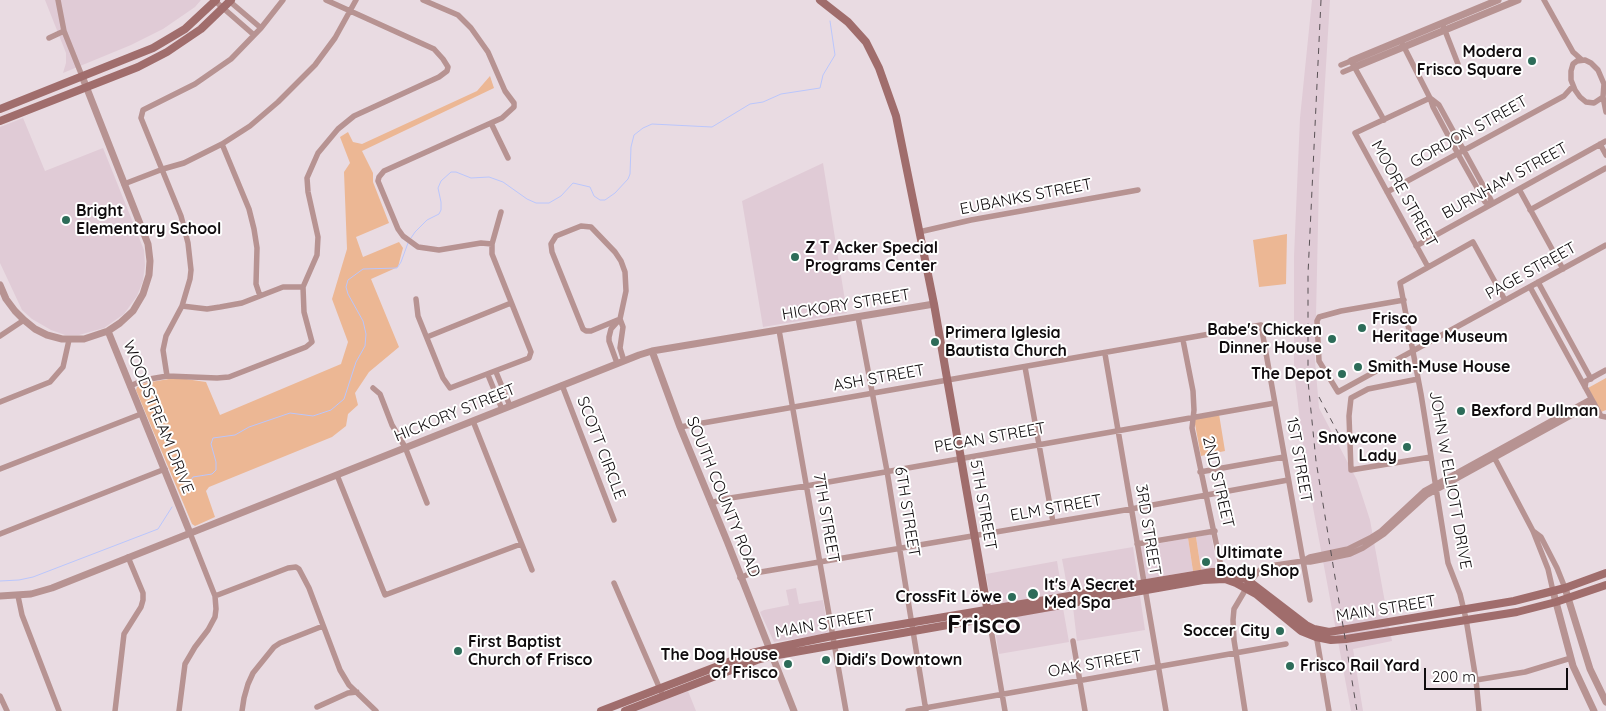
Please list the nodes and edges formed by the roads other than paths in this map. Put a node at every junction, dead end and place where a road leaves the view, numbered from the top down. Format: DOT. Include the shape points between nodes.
graph roads {
  1 [pos="58,0"];
  2 [pos="282,0"];
  3 [pos="326,0"];
  4 [pos="356,0"];
  5 [pos="423,0"];
  6 [pos="820,0"];
  7 [pos="1518,0"];
  8 [pos="1544,0"];
  9 [pos="216,1"];
  10 [pos="230,1"];
  11 [pos="1499,2"];
  12 [pos="223,8"];
  13 [pos="350,12"];
  14 [pos="1444,27"];
  15 [pos="261,28"];
  16 [pos="64,31"];
  17 [pos="254,35"];
  18 [pos="49,38"];
  19 [pos="1402,44"];
  20 [pos="1573,52"];
  21 [pos="1582,60"];
  22 [pos="1574,63"];
  23 [pos="1353,64"];
  24 [pos="1458,64"];
  25 [pos="1340,65"];
  26 [pos="1606,69"];
  27 [pos="1598,70"];
  28 [pos="1343,72"];
  29 [pos="82,76"];
  30 [pos="1605,83"];
  31 [pos="1573,86"];
  32 [pos="86,87"];
  33 [pos="1577,94"];
  34 [pos="1564,96"];
  35 [pos="1603,97"];
  36 [pos="1430,98"];
  37 [pos="1594,103"];
  38 [pos="0,109"];
  39 [pos="1606,111"];
  40 [pos="1384,120"];
  41 [pos="0,121"];
  42 [pos="491,123"];
  43 [pos="1603,142"];
  44 [pos="222,144"];
  45 [pos="1461,152"];
  46 [pos="1606,156"];
  47 [pos="508,158"];
  48 [pos="1606,168"];
  49 [pos="163,169"];
  50 [pos="124,184"];
  51 [pos="1519,189"];
  52 [pos="1138,190"];
  53 [pos="1387,192"];
  54 [pos="1490,205"];
  55 [pos="1530,210"];
  56 [pos="501,212"];
  57 [pos="920,232"];
  58 [pos="492,244"];
  59 [pos="1606,245"];
  60 [pos="1416,246"];
  61 [pos="1428,267"];
  62 [pos="1563,269"];
  63 [pos="1538,282"];
  64 [pos="0,285"];
  65 [pos="303,287"];
  66 [pos="1530,287"];
  67 [pos="260,296"];
  68 [pos="416,299"];
  69 [pos="1404,300"];
  70 [pos="1505,300"];
  71 [pos="511,303"];
  72 [pos="934,304"];
  73 [pos="182,306"];
  74 [pos="858,317"];
  75 [pos="24,320"];
  76 [pos="620,320"];
  77 [pos="1262,325"];
  78 [pos="779,330"];
  79 [pos="1564,330"];
  80 [pos="108,331"];
  81 [pos="1555,334"];
  82 [pos="0,336"];
  83 [pos="610,336"];
  84 [pos="427,338"];
  85 [pos="621,338"];
  86 [pos="69,340"];
  87 [pos="1183,340"];
  88 [pos="652,351"];
  89 [pos="1413,351"];
  90 [pos="1105,354"];
  91 [pos="621,362"];
  92 [pos="1025,367"];
  93 [pos="1606,370"];
  94 [pos="496,372"];
  95 [pos="488,375"];
  96 [pos="167,376"];
  97 [pos="1418,379"];
  98 [pos="1591,379"];
  99 [pos="948,380"];
  100 [pos="562,385"];
  101 [pos="130,386"];
  102 [pos="1585,387"];
  103 [pos="373,388"];
  104 [pos="872,394"];
  105 [pos="1593,401"];
  106 [pos="0,402"];
  107 [pos="1275,403"];
  108 [pos="510,406"];
  109 [pos="793,408"];
  110 [pos="502,409"];
  111 [pos="141,414"];
  112 [pos="1194,416"];
  113 [pos="1605,417"];
  114 [pos="473,421"];
  115 [pos="680,427"];
  116 [pos="1118,430"];
  117 [pos="1039,444"];
  118 [pos="405,447"];
  119 [pos="1493,456"];
  120 [pos="1431,457"];
  121 [pos="961,458"];
  122 [pos="1284,458"];
  123 [pos="0,469"];
  124 [pos="165,469"];
  125 [pos="887,471"];
  126 [pos="1200,472"];
  127 [pos="337,474"];
  128 [pos="1288,480"];
  129 [pos="806,486"];
  130 [pos="1436,487"];
  131 [pos="1205,494"];
  132 [pos="711,502"];
  133 [pos="427,504"];
  134 [pos="1131,509"];
  135 [pos="614,520"];
  136 [pos="1053,522"];
  137 [pos="1215,531"];
  138 [pos="1533,531"];
  139 [pos="190,533"];
  140 [pos="0,534"];
  141 [pos="975,536"];
  142 [pos="521,544"];
  143 [pos="1137,544"];
  144 [pos="899,549"];
  145 [pos="128,557"];
  146 [pos="1303,561"];
  147 [pos="820,562"];
  148 [pos="532,570"];
  149 [pos="1222,571"];
  150 [pos="1606,574"];
  151 [pos="740,578"];
  152 [pos="614,583"];
  153 [pos="1248,585"];
  154 [pos="1606,585"];
  155 [pos="1144,588"];
  156 [pos="1564,588"];
  157 [pos="1553,591"];
  158 [pos="0,596"];
  159 [pos="18,596"];
  160 [pos="215,596"];
  161 [pos="1568,598"];
  162 [pos="1310,600"];
  163 [pos="1556,602"];
  164 [pos="1464,610"];
  165 [pos="988,614"];
  166 [pos="1466,619"];
  167 [pos="911,623"];
  168 [pos="323,626"];
  169 [pos="1314,629"];
  170 [pos="913,632"];
  171 [pos="1316,637"];
  172 [pos="833,640"];
  173 [pos="1073,641"];
  174 [pos="1286,644"];
  175 [pos="770,652"];
  176 [pos="1236,652"];
  177 [pos="1571,658"];
  178 [pos="1159,667"];
  179 [pos="719,670"];
  180 [pos="702,672"];
  181 [pos="1080,680"];
  182 [pos="1476,680"];
  183 [pos="681,689"];
  184 [pos="357,692"];
  185 [pos="662,692"];
  186 [pos="1002,695"];
  187 [pos="0,696"];
  188 [pos="1606,702"];
  189 [pos="317,707"];
  190 [pos="926,710"];
  191 [pos="7,711"];
  192 [pos="60,711"];
  193 [pos="115,711"];
  194 [pos="179,711"];
  195 [pos="242,711"];
  196 [pos="376,711"];
  197 [pos="601,711"];
  198 [pos="625,711"];
  199 [pos="794,711"];
  200 [pos="846,711"];
  201 [pos="908,711"];
  202 [pos="1005,711"];
  203 [pos="1085,711"];
  204 [pos="1166,711"];
  205 [pos="1246,711"];
  206 [pos="1329,711"];
  207 [pos="1479,711"];
  208 [pos="1594,711"];
  1 -- 16 [label="street, WOODSTREAM DRIVE"];
  2 -- 15 [label="street"];
  3 -- 13 [label="street"];
  4 -- 13 [label="street"];
  5 -- 42 [label="street" via="458,15 491,58 503,87 514,103 506,115"];
  6 -- 57 [label="main road, 5TH STREET" via="859,33 879,68 896,116"];
  7 -- 11 [label="street"];
  8 -- 20 [label="street"];
  9 -- 12 [label="street"];
  9 -- 29 [label="main road" via="169,40"];
  10 -- 12 [label="main road"];
  10 -- 15 [label="street"];
  11 -- 14 [label="street"];
  12 -- 17 [label="street"];
  12 -- 32 [label="main road" via="195,34 167,52"];
  13 -- 44 [label="street" via="335,38 297,84 250,126"];
  13 -- 65 [label="street" via="434,49 448,67 439,77 354,116 338,129 318,154 307,178 318,247 315,263"];
  14 -- 19 [label="street"];
  14 -- 24 [label="street"];
  15 -- 17 [label="street"];
  16 -- 18 [label="street"];
  16 -- 29 [label="street, WOODSTREAM DRIVE"];
  17 -- 49 [label="street" via="231,58 195,84 143,110 141,118"];
  19 -- 23 [label="street"];
  19 -- 36 [label="street"];
  20 -- 21 [label="street"];
  20 -- 22 [label="street"];
  21 -- 22 [label="street"];
  21 -- 27 [label="street"];
  22 -- 31 [label="street" via="1570,74"];
  23 -- 25 [label="street"];
  23 -- 28 [label="street"];
  23 -- 40 [label="street"];
  26 -- 27 [label="street"];
  27 -- 30 [label="street"];
  29 -- 32 [label="street, WOODSTREAM DRIVE"];
  29 -- 38 [label="main road"];
  30 -- 35 [label="street"];
  31 -- 33 [label="street"];
  31 -- 34 [label="street, GORDON STREET"];
  32 -- 41 [label="main road"];
  32 -- 50 [label="street, WOODSTREAM DRIVE"];
  33 -- 34 [label="street, GORDON STREET"];
  33 -- 37 [label="street" via="1586,102"];
  34 -- 45 [label="street, GORDON STREET"];
  35 -- 37 [label="street"];
  35 -- 39 [label="street"];
  36 -- 40 [label="street"];
  36 -- 45 [label="street"];
  37 -- 39 [label="street"];
  40 -- 53 [label="street, MOORE STREET" via="1355,133"];
  42 -- 47 [label="street"];
  42 -- 58 [label="street" via="380,174 378,181 398,229 416,246 439,250"];
  43 -- 46 [label="street"];
  43 -- 51 [label="street, BURNHAM STREET"];
  44 -- 49 [label="street" via="184,163"];
  44 -- 67 [label="street" via="254,229 256,284"];
  45 -- 53 [label="street, GORDON STREET"];
  45 -- 54 [label="street" via="1485,202"];
  48 -- 55 [label="street"];
  49 -- 50 [label="street"];
  49 -- 73 [label="street" via="188,243 190,279"];
  50 -- 80 [label="street, WOODSTREAM DRIVE" via="148,244 149,275 133,311"];
  51 -- 54 [label="street, BURNHAM STREET"];
  51 -- 55 [label="street"];
  52 -- 57 [label="street, EUBANKS STREET"];
  53 -- 60 [label="street, MOORE STREET"];
  54 -- 60 [label="street, BURNHAM STREET"];
  55 -- 62 [label="street"];
  56 -- 58 [label="street"];
  57 -- 72 [label="main road, 5TH STREET"];
  58 -- 71 [label="street" via="495,262"];
  59 -- 62 [label="street, PAGE STREET"];
  60 -- 61 [label="street, MOORE STREET"];
  61 -- 69 [label="street, JOHN W ELLIOTT DRIVE" via="1400,283"];
  61 -- 70 [label="street" via="1473,242"];
  62 -- 63 [label="street, PAGE STREET"];
  63 -- 66 [label="street, PAGE STREET"];
  63 -- 79 [label="street"];
  64 -- 75 [label="street" via="14,311"];
  65 -- 67 [label="street" via="283,287"];
  65 -- 96 [label="street" via="304,312 312,342 306,347 229,377"];
  66 -- 70 [label="street, PAGE STREET"];
  66 -- 81 [label="street"];
  67 -- 73 [label="street" via="242,303 207,309"];
  68 -- 84 [label="street" via="418,316"];
  69 -- 89 [label="street, JOHN W ELLIOTT DRIVE"];
  69 -- 89 [label="street, PAGE STREET" via="1319,317 1319,361 1338,392"];
  70 -- 89 [label="street, PAGE STREET"];
  71 -- 84 [label="street"];
  71 -- 94 [label="street" via="531,352 530,358"];
  72 -- 74 [label="street, HICKORY STREET"];
  72 -- 99 [label="main road, 5TH STREET"];
  73 -- 96 [label="street" via="166,336 163,350"];
  74 -- 78 [label="street, HICKORY STREET"];
  74 -- 104 [label="street, 6TH STREET"];
  75 -- 82 [label="street"];
  75 -- 86 [label="street" via="47,335"];
  76 -- 76 [label="street" via="627,279 614,252 588,226 556,236 552,241 552,252 581,326 591,331"];
  76 -- 83 [label="street" via="611,329"];
  76 -- 85 [label="street" via="623,327"];
  77 -- 87 [label="street, ASH STREET"];
  77 -- 107 [label="street, 1ST STREET"];
  78 -- 88 [label="street, HICKORY STREET"];
  78 -- 109 [label="street, 7TH STREET"];
  79 -- 81 [label="street"];
  79 -- 98 [label="street"];
  80 -- 86 [label="street"];
  80 -- 101 [label="street, WOODSTREAM DRIVE"];
  81 -- 102 [label="street"];
  83 -- 85 [label="street"];
  83 -- 91 [label="street"];
  84 -- 95 [label="street" via="450,388"];
  85 -- 91 [label="street"];
  86 -- 106 [label="street" via="63,367 50,382"];
  87 -- 90 [label="street, ASH STREET"];
  87 -- 112 [label="street, 2ND STREET" via="1193,391"];
  88 -- 91 [label="street, HICKORY STREET"];
  88 -- 115 [label="street, SOUTH COUNTY ROAD"];
  89 -- 97 [label="street, JOHN W ELLIOTT DRIVE"];
  90 -- 92 [label="street, ASH STREET"];
  90 -- 116 [label="street, 3RD STREET"];
  91 -- 100 [label="street, HICKORY STREET"];
  92 -- 99 [label="street, ASH STREET"];
  92 -- 117 [label="street"];
  93 -- 98 [label="street"];
  94 -- 95 [label="street"];
  94 -- 108 [label="street"];
  95 -- 110 [label="street"];
  96 -- 101 [label="street"];
  97 -- 120 [label="street, JOHN W ELLIOTT DRIVE"];
  97 -- 120 [label="street" via="1368,389 1352,398 1349,416 1351,470"];
  98 -- 102 [label="street" via="1586,381"];
  99 -- 104 [label="street, ASH STREET"];
  99 -- 121 [label="main road, 5TH STREET"];
  100 -- 108 [label="street, HICKORY STREET"];
  100 -- 135 [label="street, SCOTT CIRCLE"];
  101 -- 111 [label="street, WOODSTREAM DRIVE"];
  102 -- 105 [label="street"];
  103 -- 118 [label="street" via="380,394"];
  104 -- 109 [label="street, ASH STREET"];
  104 -- 125 [label="street, 6TH STREET"];
  105 -- 113 [label="street" via="1601,416"];
  105 -- 119 [label="street"];
  107 -- 112 [label="street, PECAN STREET"];
  107 -- 122 [label="street, 1ST STREET"];
  108 -- 110 [label="street, HICKORY STREET"];
  109 -- 115 [label="street, ASH STREET"];
  109 -- 129 [label="street, 7TH STREET"];
  110 -- 114 [label="street, HICKORY STREET"];
  111 -- 123 [label="street"];
  111 -- 124 [label="street, WOODSTREAM DRIVE"];
  112 -- 116 [label="street, PECAN STREET"];
  112 -- 126 [label="street, 2ND STREET" via="1192,428"];
  114 -- 118 [label="street, HICKORY STREET"];
  114 -- 142 [label="street"];
  115 -- 132 [label="street, SOUTH COUNTY ROAD"];
  116 -- 117 [label="street, PECAN STREET"];
  116 -- 134 [label="street, 3RD STREET"];
  117 -- 121 [label="street, PECAN STREET"];
  117 -- 136 [label="street"];
  118 -- 127 [label="street, HICKORY STREET"];
  118 -- 133 [label="street"];
  119 -- 130 [label="street"];
  119 -- 138 [label="street"];
  120 -- 130 [label="street, JOHN W ELLIOTT DRIVE"];
  121 -- 125 [label="street, PECAN STREET"];
  121 -- 141 [label="main road, 5TH STREET"];
  122 -- 126 [label="street"];
  122 -- 128 [label="street, 1ST STREET"];
  124 -- 139 [label="street, WOODSTREAM DRIVE"];
  124 -- 140 [label="street"];
  125 -- 129 [label="street, PECAN STREET"];
  125 -- 144 [label="street, 6TH STREET"];
  126 -- 131 [label="street, 2ND STREET"];
  127 -- 139 [label="street, HICKORY STREET"];
  127 -- 142 [label="street" via="385,595"];
  128 -- 131 [label="street, ELM STREET"];
  128 -- 146 [label="street, 1ST STREET"];
  129 -- 132 [label="street, PECAN STREET"];
  129 -- 147 [label="street, 7TH STREET"];
  130 -- 146 [label="street" via="1424,491 1370,538 1348,549"];
  130 -- 164 [label="street, JOHN W ELLIOTT DRIVE" via="1448,564"];
  131 -- 134 [label="street, ELM STREET"];
  131 -- 137 [label="street, 2ND STREET"];
  132 -- 151 [label="street, SOUTH COUNTY ROAD"];
  134 -- 136 [label="street, ELM STREET"];
  134 -- 143 [label="street, 3RD STREET"];
  136 -- 141 [label="street, ELM STREET"];
  137 -- 143 [label="street"];
  137 -- 149 [label="street, 2ND STREET"];
  138 -- 156 [label="street" via="1541,537"];
  138 -- 157 [label="street"];
  139 -- 145 [label="street, HICKORY STREET"];
  139 -- 160 [label="street, WOODSTREAM DRIVE"];
  141 -- 144 [label="street, ELM STREET"];
  141 -- 165 [label="main road, 5TH STREET"];
  142 -- 148 [label="street"];
  143 -- 155 [label="street, 3RD STREET"];
  144 -- 147 [label="street, ELM STREET"];
  144 -- 167 [label="street, 6TH STREET"];
  145 -- 159 [label="street, HICKORY STREET" via="45,590"];
  145 -- 193 [label="street" via="143,600 124,634"];
  146 -- 153 [label="street" via="1266,567"];
  146 -- 162 [label="street, 1ST STREET"];
  147 -- 151 [label="street, ELM STREET"];
  147 -- 172 [label="street, 7TH STREET"];
  149 -- 153 [label="main road, MAIN STREET"];
  149 -- 155 [label="main road, MAIN STREET"];
  150 -- 156 [label="main road, MAIN STREET"];
  151 -- 175 [label="street, SOUTH COUNTY ROAD"];
  152 -- 185 [label="street"];
  153 -- 155 [label="main road, MAIN STREET" via="1215,579"];
  153 -- 169 [label="main road, MAIN STREET"];
  153 -- 171 [label="main road, MAIN STREET" via="1301,631"];
  153 -- 176 [label="street" via="1234,609"];
  154 -- 161 [label="main road, MAIN STREET"];
  155 -- 165 [label="main road, MAIN STREET"];
  155 -- 178 [label="street, 3RD STREET"];
  156 -- 157 [label="main road, MAIN STREET"];
  156 -- 161 [label="street"];
  157 -- 163 [label="street"];
  157 -- 164 [label="main road, MAIN STREET"];
  158 -- 159 [label="street, HICKORY STREET"];
  159 -- 192 [label="street" via="24,621"];
  160 -- 168 [label="street" via="296,567 302,572"];
  160 -- 194 [label="street, WOODSTREAM DRIVE" via="215,618 185,664"];
  161 -- 163 [label="main road, MAIN STREET"];
  161 -- 188 [label="street" via="1590,670"];
  163 -- 166 [label="main road, MAIN STREET" via="1517,612"];
  163 -- 177 [label="street"];
  164 -- 166 [label="street, JOHN W ELLIOTT DRIVE"];
  164 -- 169 [label="main road, MAIN STREET" via="1336,632"];
  165 -- 167 [label="main road, MAIN STREET"];
  165 -- 170 [label="main road, MAIN STREET"];
  165 -- 186 [label="street, 5TH STREET"];
  166 -- 171 [label="main road, MAIN STREET" via="1346,639"];
  166 -- 182 [label="street, JOHN W ELLIOTT DRIVE"];
  167 -- 170 [label="street, 6TH STREET"];
  167 -- 172 [label="main road, MAIN STREET"];
  168 -- 184 [label="street" via="340,670"];
  168 -- 195 [label="street" via="274,647 253,673"];
  169 -- 171 [label="street"];
  170 -- 172 [label="main road, MAIN STREET"];
  170 -- 190 [label="street, 6TH STREET"];
  171 -- 206 [label="street"];
  172 -- 175 [label="main road, MAIN STREET"];
  172 -- 200 [label="street, 7TH STREET"];
  173 -- 181 [label="street"];
  174 -- 176 [label="street, OAK STREET"];
  175 -- 179 [label="main road, MAIN STREET"];
  175 -- 199 [label="street, SOUTH COUNTY ROAD"];
  176 -- 178 [label="street, OAK STREET"];
  176 -- 205 [label="street"];
  177 -- 182 [label="street" via="1525,672"];
  177 -- 208 [label="street"];
  178 -- 181 [label="street, OAK STREET"];
  178 -- 204 [label="street, 3RD STREET"];
  179 -- 180 [label="main road, MAIN STREET"];
  179 -- 183 [label="main road, MAIN STREET"];
  180 -- 183 [label="main road" via="681,685"];
  180 -- 185 [label="main road, MAIN STREET"];
  181 -- 186 [label="street, OAK STREET"];
  181 -- 203 [label="street"];
  182 -- 207 [label="street, JOHN W ELLIOTT DRIVE"];
  183 -- 185 [label="main road, MAIN STREET"];
  184 -- 189 [label="street"];
  184 -- 196 [label="street"];
  185 -- 197 [label="main road, MAIN STREET"];
  185 -- 198 [label="main road, MAIN STREET"];
  186 -- 190 [label="street, OAK STREET"];
  186 -- 202 [label="street, 5TH STREET"];
  187 -- 191 [label="street"];
  190 -- 201 [label="street, OAK STREET"];
}
